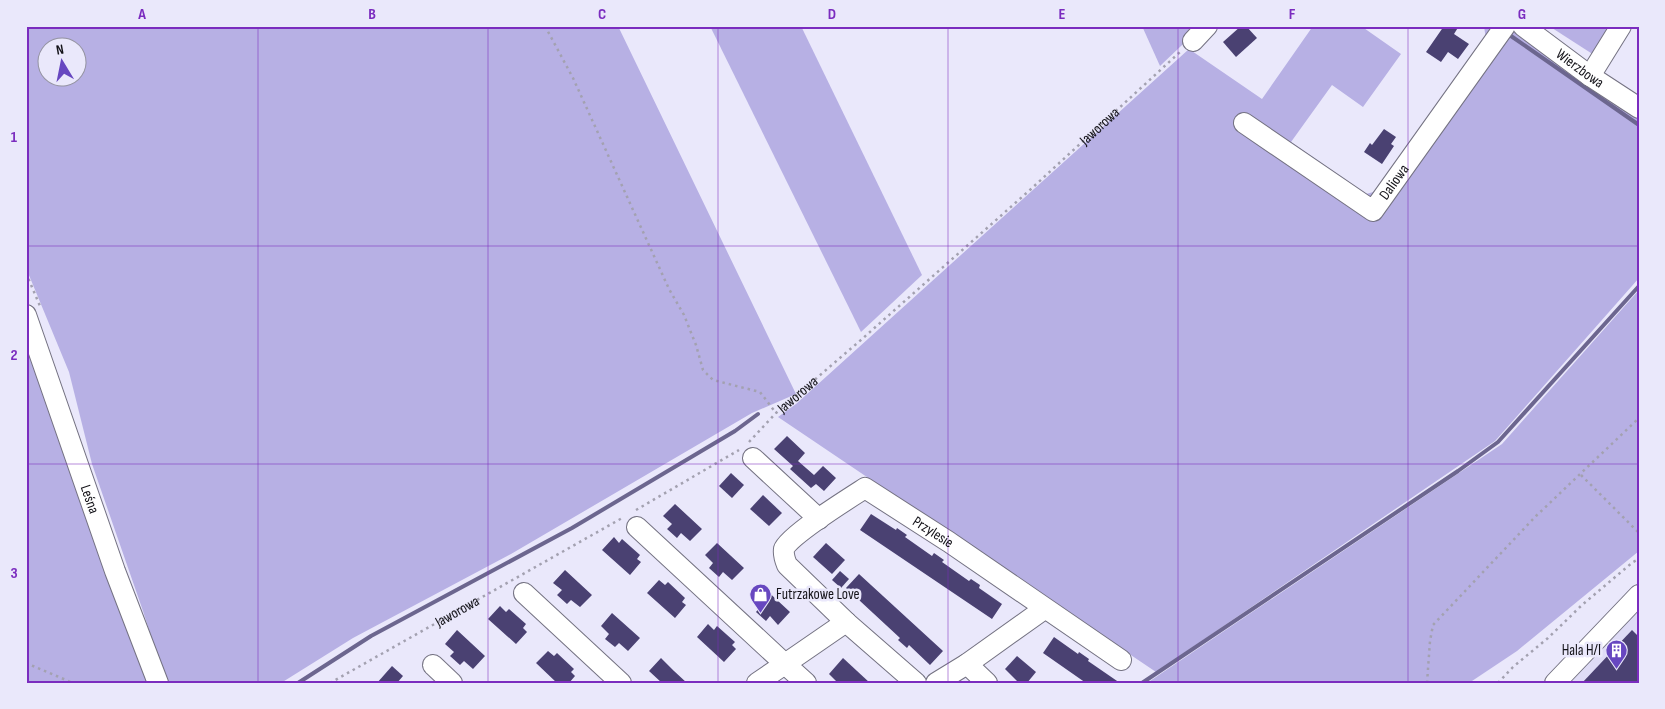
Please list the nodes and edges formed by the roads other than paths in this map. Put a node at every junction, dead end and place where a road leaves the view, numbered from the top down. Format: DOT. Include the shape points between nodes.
graph roads {
  1 [pos="1207,26"];
  2 [pos="1505,26"];
  3 [pos="1523,26"];
  4 [pos="1621,26"];
  5 [pos="1192,40"];
  6 [pos="1590,76"];
  7 [pos="1638,106"];
  8 [pos="1244,123"];
  9 [pos="26,314"];
  10 [pos="748,450"];
  11 [pos="819,519"];
  12 [pos="637,527"];
  13 [pos="524,593"];
  14 [pos="1639,595"];
  15 [pos="1044,609"];
  16 [pos="846,622"];
  17 [pos="1121,660"];
  18 [pos="433,664"];
  19 [pos="785,664"];
  20 [pos="967,664"];
  21 [pos="158,683"];
  22 [pos="452,683"];
  23 [pos="622,683"];
  24 [pos="757,683"];
  25 [pos="806,683"];
  26 [pos="916,683"];
  27 [pos="936,683"];
  28 [pos="987,683"];
  29 [pos="1555,683"];
  1 -- 5 [label="street"];
  2 -- 8 [label="street, Daliowa" via="1373,210"];
  3 -- 6 [label="street, Wierzbowa"];
  4 -- 6 [label="street"];
  6 -- 7 [label="street, Wierzbowa"];
  9 -- 21 [label="street, Leśna" via="115,571"];
  10 -- 11 [label="street"];
  11 -- 15 [label="street, Przylesie" via="865,488"];
  11 -- 16 [label="street, Przylesie" via="787,543 784,557 787,565"];
  12 -- 19 [label="street"];
  13 -- 23 [label="street"];
  14 -- 29 [label="street"];
  15 -- 17 [label="street, Przylesie"];
  15 -- 20 [label="street"];
  16 -- 19 [label="street"];
  16 -- 26 [label="street, Przylesie"];
  18 -- 22 [label="street"];
  19 -- 24 [label="street"];
  19 -- 25 [label="street"];
  20 -- 27 [label="street"];
  20 -- 28 [label="street"];
}
